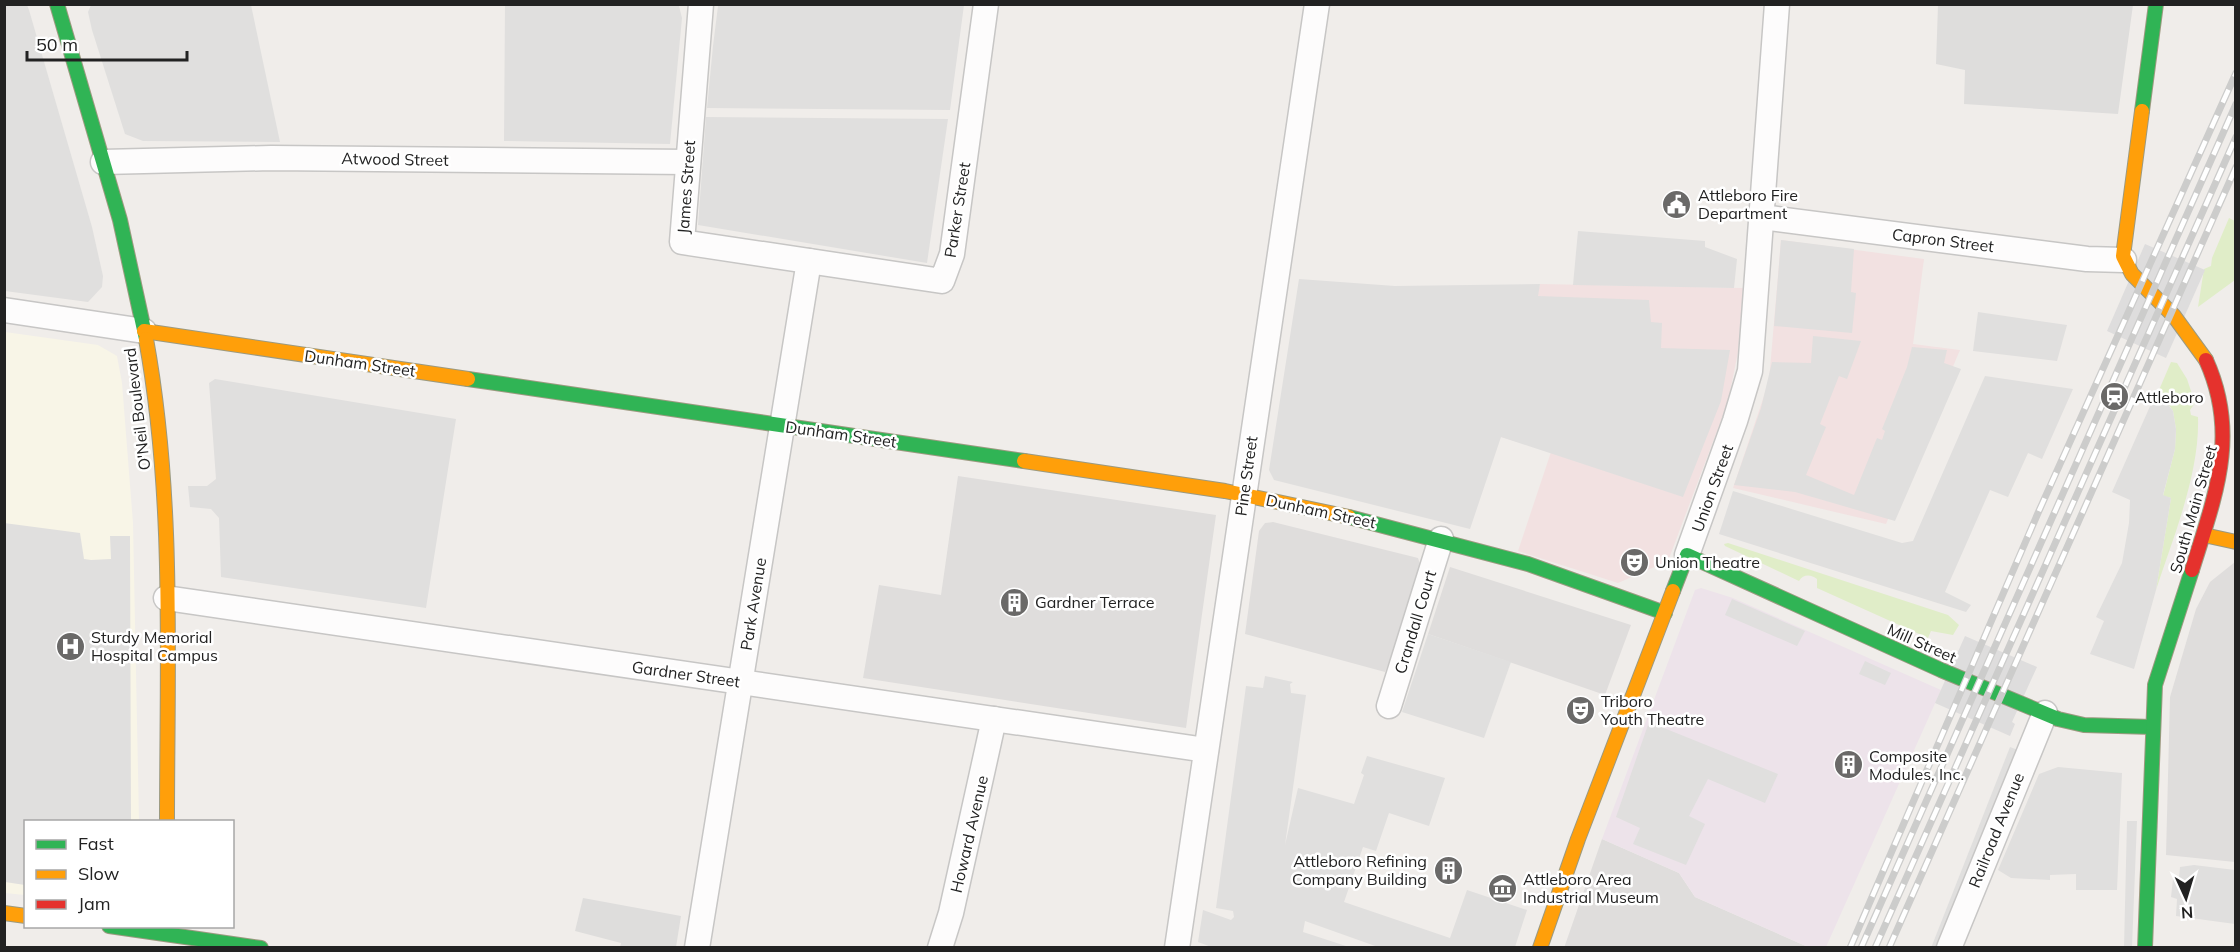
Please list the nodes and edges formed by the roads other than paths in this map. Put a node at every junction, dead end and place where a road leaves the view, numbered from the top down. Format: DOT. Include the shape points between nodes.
graph roads {
  1 [pos="57,4"];
  2 [pos="700,4"];
  3 [pos="987,4"];
  4 [pos="1317,4"];
  5 [pos="1778,4"];
  6 [pos="2156,4"];
  7 [pos="103,162"];
  8 [pos="688,162"];
  9 [pos="1762,217"];
  10 [pos="2124,260"];
  11 [pos="809,261"];
  12 [pos="4,310"];
  13 [pos="144,331"];
  14 [pos="782,426"];
  15 [pos="1244,495"];
  16 [pos="2204,535"];
  17 [pos="1441,539"];
  18 [pos="2235,542"];
  19 [pos="1687,555"];
  20 [pos="166,598"];
  21 [pos="1665,613"];
  22 [pos="740,682"];
  23 [pos="1389,706"];
  24 [pos="2044,714"];
  25 [pos="994,719"];
  26 [pos="2152,727"];
  27 [pos="1206,750"];
  28 [pos="167,820"];
  29 [pos="4,913"];
  30 [pos="24,916"];
  31 [pos="116,928"];
  32 [pos="173,936"];
  33 [pos="261,948"];
  34 [pos="697,948"];
  35 [pos="940,948"];
  36 [pos="1177,948"];
  37 [pos="1540,948"];
  38 [pos="1949,948"];
  39 [pos="2145,948"];
  1 -- 7 [label="street, O'Neil Boulevard"];
  2 -- 8 [label="street, James Street"];
  3 -- 11 [label="street, Parker Street" via="952,254 942,281"];
  4 -- 15 [label="street, Pine Street"];
  5 -- 9 [label="street, Union Street"];
  6 -- 10 [label="street"];
  7 -- 8 [label="street, Atwood Street" via="271,158"];
  7 -- 13 [label="street, O'Neil Boulevard"];
  8 -- 11 [label="street, James Street" via="682,242"];
  9 -- 10 [label="street, Capron Street" via="2087,260"];
  9 -- 19 [label="street, Union Street" via="1749,376"];
  10 -- 16 [label="street, South Main Street" via="2198,342 2217,373 2225,396 2229,450"];
  11 -- 14 [label="street, Park Avenue"];
  12 -- 13 [label="street, Dunham Street"];
  13 -- 14 [label="street, Dunham Street"];
  13 -- 20 [label="street, O'Neil Boulevard" via="162,479"];
  14 -- 15 [label="street, Dunham Street"];
  14 -- 22 [label="street, Park Avenue"];
  15 -- 17 [label="street, Dunham Street"];
  15 -- 27 [label="street, Pine Street"];
  16 -- 18 [label="street"];
  16 -- 26 [label="street, South Main Street" via="2158,675"];
  17 -- 21 [label="street, Dunham Street" via="1545,570"];
  17 -- 23 [label="street, Crandall Court"];
  19 -- 21 [label="street, Union Street"];
  19 -- 24 [label="street, Mill Street"];
  20 -- 22 [label="street, Gardner Street"];
  20 -- 28 [label="street, O'Neil Boulevard"];
  21 -- 37 [label="street, Union Street"];
  22 -- 25 [label="street, Gardner Street"];
  22 -- 34 [label="street, Park Avenue"];
  24 -- 26 [label="street, Mill Street" via="2084,725"];
  24 -- 38 [label="street, Railroad Avenue"];
  25 -- 27 [label="street, Gardner Street"];
  25 -- 35 [label="street, Howard Avenue"];
  26 -- 39 [label="street, South Main Street"];
  27 -- 36 [label="street, Pine Street"];
  29 -- 30 [label="street"];
  31 -- 32 [label="street"];
  32 -- 33 [label="street"];
}
